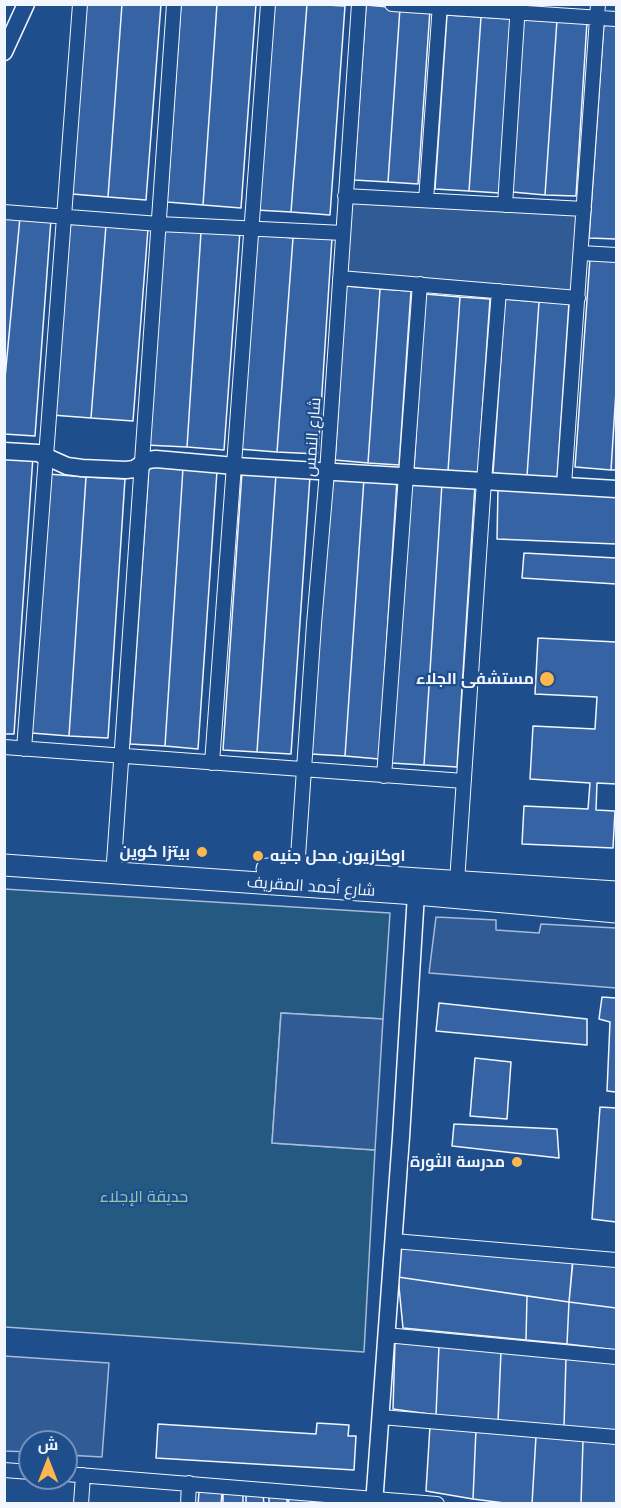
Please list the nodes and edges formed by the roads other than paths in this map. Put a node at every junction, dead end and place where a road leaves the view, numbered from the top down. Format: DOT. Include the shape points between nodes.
graph roads {
  1 [pos="26,4"];
  2 [pos="80,4"];
  3 [pos="174,4"];
  4 [pos="268,4"];
  5 [pos="359,4"];
  6 [pos="392,4"];
  7 [pos="440,6"];
  8 [pos="518,9"];
  9 [pos="598,11"];
  10 [pos="616,19"];
  11 [pos="4,52"];
  12 [pos="345,196"];
  13 [pos="426,200"];
  14 [pos="505,205"];
  15 [pos="584,210"];
  16 [pos="4,212"];
  17 [pos="64,217"];
  18 [pos="159,224"];
  19 [pos="252,228"];
  20 [pos="343,233"];
  21 [pos="581,253"];
  22 [pos="616,255"];
  23 [pos="340,278"];
  24 [pos="420,284"];
  25 [pos="499,291"];
  26 [pos="578,298"];
  27 [pos="4,451"];
  28 [pos="45,456"];
  29 [pos="142,462"];
  30 [pos="235,466"];
  31 [pos="327,472"];
  32 [pos="407,477"];
  33 [pos="484,481"];
  34 [pos="564,485"];
  35 [pos="616,489"];
  36 [pos="4,747"];
  37 [pos="24,749"];
  38 [pos="120,756"];
  39 [pos="212,763"];
  40 [pos="304,770"];
  41 [pos="384,776"];
  42 [pos="464,781"];
  43 [pos="4,853"];
  44 [pos="114,862"];
  45 [pos="4,866"];
  46 [pos="297,871"];
  47 [pos="457,882"];
  48 [pos="616,892"];
  49 [pos="416,894"];
  50 [pos="616,912"];
  51 [pos="394,1241"];
  52 [pos="616,1260"];
  53 [pos="386,1335"];
  54 [pos="616,1357"];
  55 [pos="381,1417"];
  56 [pos="616,1437"];
  57 [pos="78,1475"];
  58 [pos="83,1475"];
  59 [pos="189,1483"];
  60 [pos="374,1501"];
  61 [pos="81,1503"];
  62 [pos="188,1503"];
  63 [pos="437,1503"];
  1 -- 11 [label="street"];
  2 -- 17 [label="street"];
  3 -- 18 [label="street"];
  4 -- 19 [label="street"];
  5 -- 12 [label="street, شارع النمس"];
  6 -- 7 [label="street"];
  7 -- 8 [label="street"];
  7 -- 13 [label="street"];
  8 -- 9 [label="street"];
  8 -- 14 [label="street"];
  9 -- 10 [label="street"];
  9 -- 15 [label="street"];
  12 -- 13 [label="street"];
  12 -- 20 [label="street, شارع النمس"];
  13 -- 14 [label="street"];
  14 -- 15 [label="street"];
  15 -- 21 [label="street"];
  16 -- 17 [label="street"];
  17 -- 18 [label="street"];
  17 -- 28 [label="street"];
  18 -- 19 [label="street"];
  18 -- 29 [label="street"];
  19 -- 20 [label="street"];
  19 -- 30 [label="street"];
  20 -- 23 [label="street, شارع النمس"];
  21 -- 22 [label="street"];
  21 -- 26 [label="street"];
  23 -- 24 [label="street"];
  23 -- 31 [label="street, شارع النمس"];
  24 -- 25 [label="street"];
  24 -- 32 [label="street"];
  25 -- 26 [label="street"];
  25 -- 33 [label="street"];
  26 -- 34 [label="street"];
  27 -- 28 [label="street"];
  28 -- 29 [label="street" via="82,468 126,470"];
  28 -- 37 [label="street"];
  29 -- 30 [label="street" via="156,459"];
  29 -- 38 [label="street"];
  30 -- 31 [label="street"];
  30 -- 39 [label="street"];
  31 -- 32 [label="street"];
  31 -- 40 [label="street, شارع النمس"];
  32 -- 33 [label="street"];
  32 -- 41 [label="street"];
  33 -- 34 [label="street"];
  33 -- 42 [label="street"];
  34 -- 35 [label="street"];
  36 -- 37 [label="street"];
  37 -- 38 [label="street"];
  38 -- 39 [label="street"];
  38 -- 44 [label="street"];
  39 -- 40 [label="street"];
  40 -- 41 [label="street"];
  40 -- 46 [label="street, شارع النمس"];
  41 -- 42 [label="street"];
  42 -- 47 [label="street"];
  43 -- 44 [label="highway, شارع أحمد المقريف"];
  44 -- 46 [label="highway, شارع أحمد المقريف"];
  45 -- 49 [label="highway, شارع أحمد المقريف"];
  46 -- 47 [label="highway, شارع أحمد المقريف"];
  47 -- 48 [label="highway, شارع أحمد المقريف"];
  49 -- 50 [label="highway, شارع أحمد المقريف"];
  49 -- 51 [label="street"];
  51 -- 52 [label="street"];
  51 -- 53 [label="street"];
  53 -- 54 [label="street"];
  53 -- 55 [label="street"];
  55 -- 56 [label="street"];
  55 -- 60 [label="street"];
  57 -- 58 [label="street"];
  58 -- 59 [label="street"];
  58 -- 61 [label="street"];
  59 -- 60 [label="street"];
  59 -- 62 [label="street"];
  60 -- 63 [label="street"];
}
